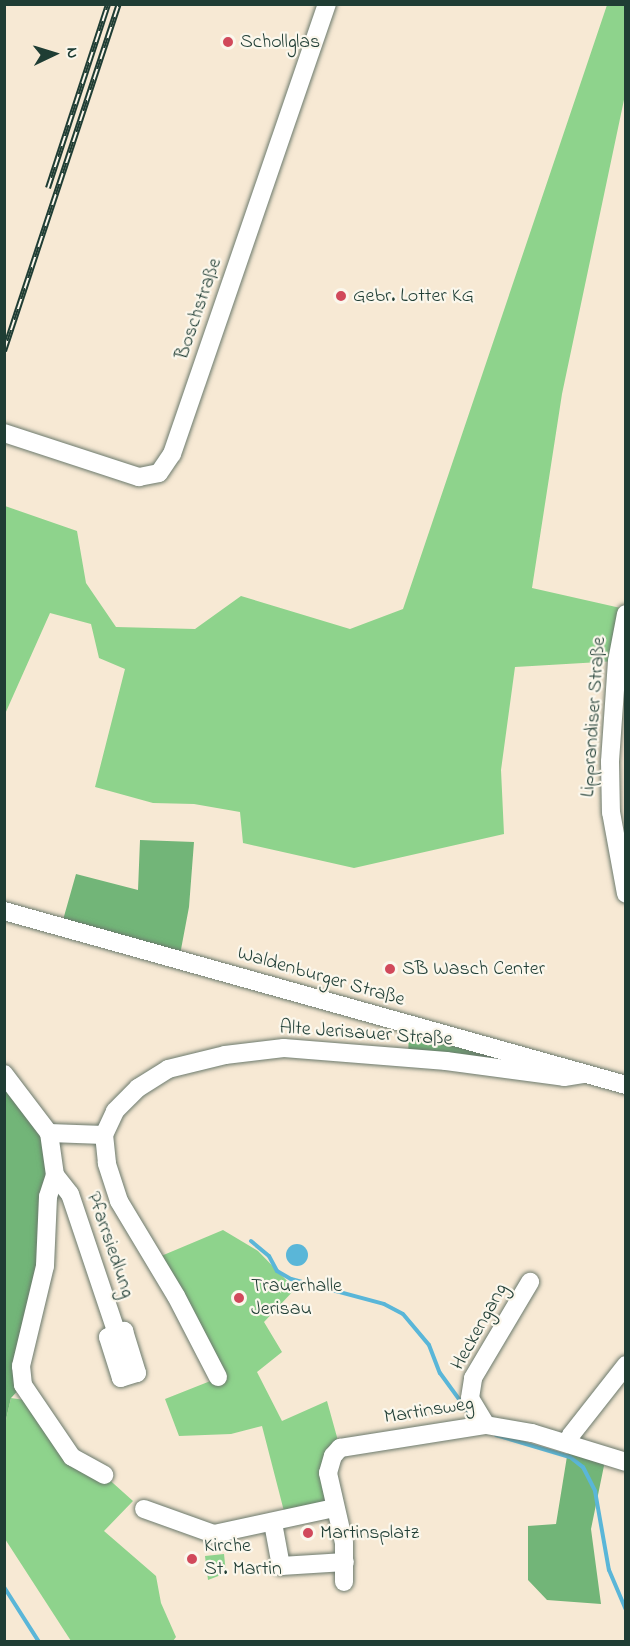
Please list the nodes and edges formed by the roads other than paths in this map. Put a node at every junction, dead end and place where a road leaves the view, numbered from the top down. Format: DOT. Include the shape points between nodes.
graph roads {
  1 [pos="327,4"];
  2 [pos="4,433"];
  3 [pos="626,614"];
  4 [pos="626,894"];
  5 [pos="4,911"];
  6 [pos="4,1074"];
  7 [pos="584,1074"];
  8 [pos="626,1085"];
  9 [pos="49,1133"];
  10 [pos="104,1135"];
  11 [pos="55,1174"];
  12 [pos="530,1282"];
  13 [pos="117,1334"];
  14 [pos="626,1365"];
  15 [pos="218,1377"];
  16 [pos="486,1425"];
  17 [pos="569,1444"];
  18 [pos="626,1462"];
  19 [pos="104,1474"];
  20 [pos="334,1508"];
  21 [pos="144,1509"];
  22 [pos="273,1523"];
  23 [pos="345,1562"];
  24 [pos="344,1582"];
  1 -- 2 [label="street, Boschstraße" via="176,443 159,473 139,477"];
  3 -- 4 [label="street, Lipprandiser Straße" via="617,661 610,762 611,812"];
  5 -- 7 [label="street, Waldenburger Straße"];
  6 -- 9 [label="street"];
  7 -- 8 [label="street, Waldenburger Straße"];
  7 -- 10 [label="street, Alte Jerisauer Straße" via="564,1077 446,1061 284,1048 225,1055 168,1069 138,1088 115,1111"];
  9 -- 10 [label="street"];
  9 -- 11 [label="street, Pfarrsiedlung"];
  10 -- 15 [label="street" via="107,1163 119,1201 176,1296"];
  11 -- 13 [label="street, Pfarrsiedlung" via="70,1194"];
  11 -- 19 [label="street, Pfarrsiedlung" via="48,1197 45,1266 21,1366 23,1385 72,1457"];
  12 -- 16 [label="street, Heckengang" via="473,1378 470,1398"];
  14 -- 17 [label="street" via="571,1435"];
  16 -- 17 [label="street, Martinsweg"];
  16 -- 20 [label="street, Martinsweg" via="340,1448 328,1473"];
  17 -- 18 [label="street, Martinsweg"];
  20 -- 22 [label="street"];
  20 -- 23 [label="street"];
  21 -- 22 [label="street" via="214,1534"];
  22 -- 23 [label="street" via="281,1566"];
  23 -- 24 [label="street"];
}
